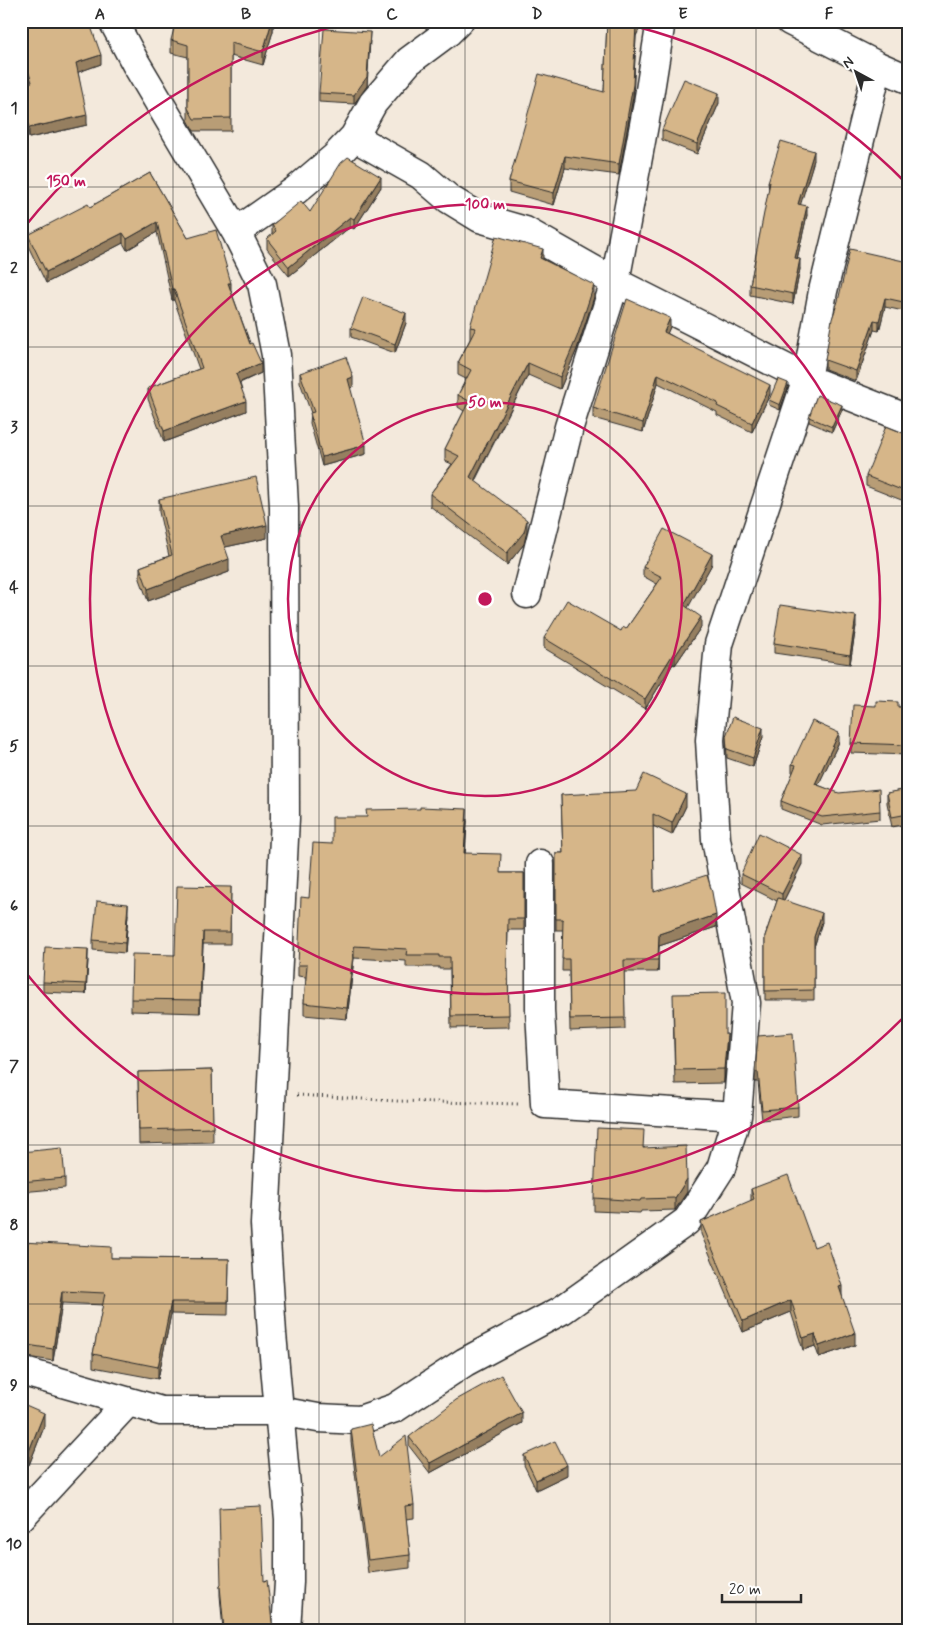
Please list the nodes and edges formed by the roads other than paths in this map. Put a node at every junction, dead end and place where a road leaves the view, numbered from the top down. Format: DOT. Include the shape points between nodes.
graph roads {
  1 [pos="113,21"];
  2 [pos="459,21"];
  3 [pos="661,21"];
  4 [pos="790,21"];
  5 [pos="878,66"];
  6 [pos="908,79"];
  7 [pos="354,137"];
  8 [pos="236,232"];
  9 [pos="615,282"];
  10 [pos="807,379"];
  11 [pos="908,418"];
  12 [pos="527,594"];
  13 [pos="540,864"];
  14 [pos="737,1116"];
  15 [pos="21,1371"];
  16 [pos="128,1402"];
  17 [pos="279,1412"];
  18 [pos="21,1517"];
  19 [pos="286,1630"];
  1 -- 8 [label="street"];
  2 -- 7 [label="street" via="409,61 373,103"];
  3 -- 9 [label="street"];
  4 -- 5 [label="street"];
  5 -- 6 [label="street"];
  5 -- 10 [label="street" via="823,291"];
  7 -- 8 [label="street" via="296,190"];
  7 -- 9 [label="street" via="421,175 449,199 480,218 525,231"];
  8 -- 17 [label="street" via="262,284 276,355 284,498 285,818 265,1224"];
  9 -- 10 [label="street"];
  9 -- 12 [label="street" via="569,427"];
  10 -- 11 [label="street"];
  10 -- 14 [label="street" via="719,644 710,740 716,839 746,1003"];
  13 -- 14 [label="street" via="540,1010 545,1104"];
  14 -- 17 [label="street" via="721,1168 687,1221 562,1310 465,1362 395,1408 360,1420"];
  15 -- 16 [label="street"];
  16 -- 17 [label="street" via="161,1411"];
  16 -- 18 [label="street"];
  17 -- 19 [label="street" via="289,1519"];
}
